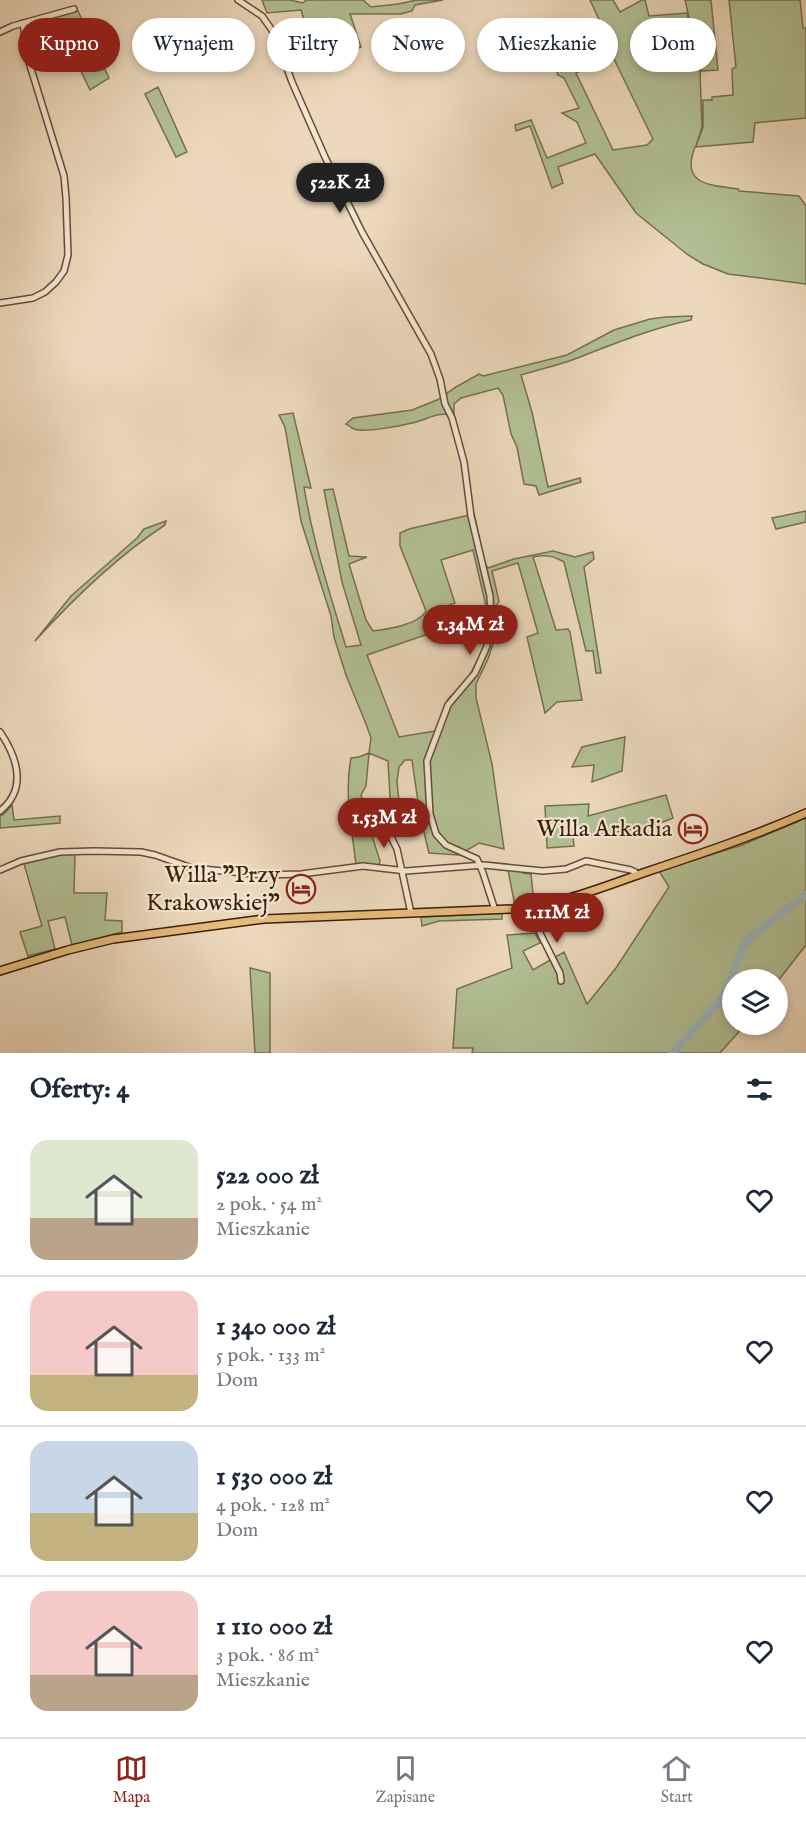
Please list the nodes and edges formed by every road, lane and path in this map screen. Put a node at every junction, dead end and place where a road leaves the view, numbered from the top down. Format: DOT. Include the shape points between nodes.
graph roads {
  1 [pos="238,0"];
  2 [pos="74,9"];
  3 [pos="41,18"];
  4 [pos="18,25"];
  5 [pos="0,32"];
  6 [pos="32,72"];
  7 [pos="0,303"];
  8 [pos="0,732"];
  9 [pos="0,811"];
  10 [pos="806,813"];
  11 [pos="384,823"];
  12 [pos="480,865"];
  13 [pos="0,870"];
  14 [pos="401,871"];
  15 [pos="637,875"];
  16 [pos="537,906"];
  17 [pos="495,910"];
  18 [pos="411,913"];
  19 [pos="0,971"];
  20 [pos="561,981"];
  1 -- 12 [label="street" via="262,16 274,33 324,157 431,354 452,418 490,596 491,620 483,656 466,685 448,705 426,769 436,834 446,846 475,858"];
  2 -- 3 [label="street"];
  4 -- 5 [label="street"];
  6 -- 7 [label="street" via="64,176 67,264 45,292"];
  8 -- 9 [label="street" via="14,756 18,775 14,795"];
  10 -- 15 [label="main road"];
  11 -- 14 [label="street" via="397,849"];
  12 -- 14 [label="street"];
  12 -- 15 [label="street" via="543,871 588,861"];
  12 -- 17 [label="street"];
  13 -- 14 [label="street" via="60,852 94,850 145,853 185,866 254,875 363,866"];
  14 -- 18 [label="street"];
  15 -- 16 [label="main road"];
  16 -- 17 [label="main road"];
  16 -- 20 [label="street" via="539,931"];
  17 -- 18 [label="main road"];
  18 -- 19 [label="main road" via="264,919 193,928 99,942"];
}
